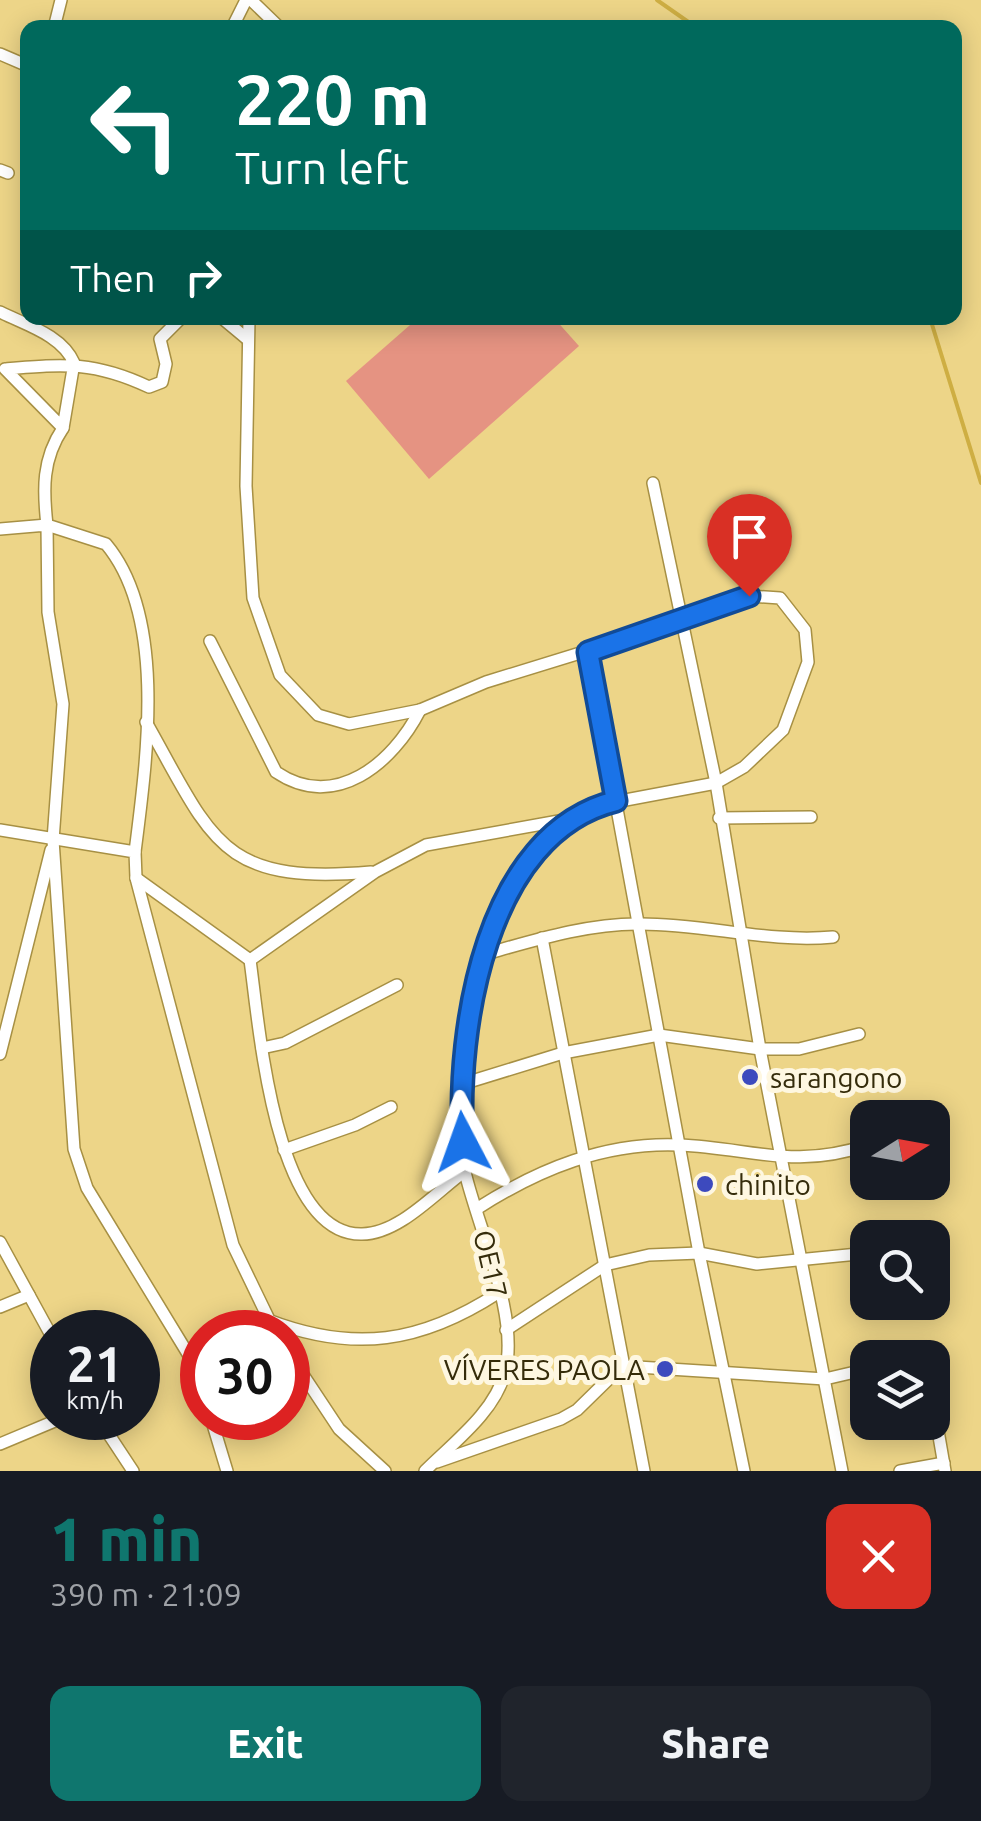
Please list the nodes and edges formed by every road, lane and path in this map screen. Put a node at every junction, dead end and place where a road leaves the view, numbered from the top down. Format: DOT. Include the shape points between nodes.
graph roads {
  1 [pos="248,0"];
  2 [pos="271,20"];
  3 [pos="26,325"];
  4 [pos="174,325"];
  5 [pos="230,325"];
  6 [pos="248,325"];
  7 [pos="246,338"];
  8 [pos="74,363"];
  9 [pos="2,369"];
  10 [pos="62,428"];
  11 [pos="653,483"];
  12 [pos="48,525"];
  13 [pos="0,529"];
  14 [pos="684,621"];
  15 [pos="210,641"];
  16 [pos="588,652"];
  17 [pos="420,710"];
  18 [pos="146,722"];
  19 [pos="716,783"];
  20 [pos="616,801"];
  21 [pos="811,817"];
  22 [pos="719,818"];
  23 [pos="570,819"];
  24 [pos="0,830"];
  25 [pos="53,840"];
  26 [pos="135,852"];
  27 [pos="375,872"];
  28 [pos="136,878"];
  29 [pos="638,923"];
  30 [pos="739,930"];
  31 [pos="833,937"];
  32 [pos="542,938"];
  33 [pos="482,955"];
  34 [pos="250,960"];
  35 [pos="397,985"];
  36 [pos="859,1034"];
  37 [pos="659,1036"];
  38 [pos="262,1048"];
  39 [pos="760,1049"];
  40 [pos="563,1053"];
  41 [pos="0,1054"];
  42 [pos="459,1085"];
  43 [pos="391,1107"];
  44 [pos="681,1145"];
  45 [pos="284,1150"];
  46 [pos="850,1152"];
  47 [pos="585,1158"];
  48 [pos="785,1160"];
  49 [pos="465,1171"];
  50 [pos="478,1208"];
  51 [pos="0,1242"];
  52 [pos="698,1254"];
  53 [pos="850,1256"];
  54 [pos="802,1263"];
  55 [pos="605,1266"];
  56 [pos="498,1294"];
  57 [pos="29,1295"];
  58 [pos="0,1307"];
  59 [pos="37,1310"];
  60 [pos="263,1310"];
  61 [pos="506,1330"];
  62 [pos="310,1331"];
  63 [pos="180,1340"];
  64 [pos="622,1366"];
  65 [pos="722,1370"];
  66 [pos="850,1373"];
  67 [pos="825,1379"];
  68 [pos="310,1385"];
  69 [pos="30,1431"];
  70 [pos="113,1440"];
  71 [pos="218,1440"];
  72 [pos="939,1440"];
  73 [pos="0,1444"];
  74 [pos="429,1467"];
  75 [pos="944,1467"];
  76 [pos="133,1471"];
  77 [pos="227,1471"];
  78 [pos="384,1471"];
  79 [pos="644,1471"];
  80 [pos="744,1471"];
  81 [pos="842,1471"];
  82 [pos="900,1471"];
  1 -- 2 [label="street"];
  3 -- 8 [label="street" via="61,343"];
  4 -- 8 [label="street" via="160,338 162,382 149,387"];
  5 -- 7 [label="street"];
  6 -- 7 [label="street"];
  7 -- 17 [label="street" via="253,598 280,675 332,722"];
  8 -- 9 [label="street"];
  8 -- 10 [label="street"];
  9 -- 10 [label="street"];
  10 -- 12 [label="street" via="45,474"];
  11 -- 14 [label="street"];
  12 -- 13 [label="street"];
  12 -- 18 [label="street" via="94,538 118,558 144,638"];
  12 -- 25 [label="street" via="48,612 63,704"];
  14 -- 16 [label="street"];
  14 -- 19 [label="street"];
  14 -- 19 [label="street" via="749,596 770,595 785,602 805,630 808,662 783,730"];
  15 -- 17 [label="street" via="276,772 295,785 352,781 404,742"];
  16 -- 17 [label="street"];
  16 -- 20 [label="street"];
  18 -- 26 [label="street"];
  18 -- 27 [label="street" via="190,801 232,854 289,874"];
  19 -- 20 [label="street"];
  19 -- 22 [label="street"];
  20 -- 23 [label="street"];
  20 -- 29 [label="street"];
  21 -- 22 [label="street"];
  22 -- 30 [label="street"];
  23 -- 27 [label="street" via="426,845"];
  23 -- 33 [label="street, OE17" via="524,868"];
  24 -- 25 [label="street"];
  25 -- 26 [label="street"];
  25 -- 41 [label="street"];
  25 -- 63 [label="street" via="74,1149 87,1188"];
  26 -- 28 [label="street"];
  27 -- 34 [label="street"];
  28 -- 34 [label="street"];
  28 -- 60 [label="street" via="233,1245"];
  29 -- 30 [label="street"];
  29 -- 32 [label="street"];
  29 -- 37 [label="street"];
  30 -- 31 [label="street" via="790,941"];
  30 -- 39 [label="street"];
  32 -- 33 [label="street"];
  32 -- 40 [label="street"];
  33 -- 42 [label="street, OE17"];
  34 -- 38 [label="street"];
  35 -- 38 [label="street" via="285,1043"];
  36 -- 39 [label="street" via="799,1049"];
  37 -- 39 [label="street"];
  37 -- 40 [label="street"];
  37 -- 44 [label="street"];
  38 -- 45 [label="street"];
  39 -- 48 [label="street"];
  40 -- 42 [label="street"];
  40 -- 47 [label="street"];
  42 -- 49 [label="street, OE17"];
  43 -- 45 [label="street"];
  44 -- 47 [label="street" via="626,1146"];
  44 -- 48 [label="street"];
  44 -- 52 [label="street"];
  45 -- 49 [label="street" via="301,1194 330,1224 360,1234 390,1227"];
  46 -- 48 [label="street"];
  47 -- 50 [label="street" via="553,1166"];
  47 -- 55 [label="street"];
  48 -- 54 [label="street"];
  49 -- 50 [label="street, OE17"];
  50 -- 56 [label="street, OE17"];
  51 -- 57 [label="street"];
  52 -- 54 [label="street"];
  52 -- 55 [label="street" via="649,1255"];
  52 -- 65 [label="street"];
  53 -- 54 [label="street"];
  54 -- 67 [label="street"];
  55 -- 61 [label="street"];
  55 -- 64 [label="street"];
  56 -- 61 [label="street, OE17"];
  56 -- 62 [label="street" via="460,1318 408,1336 347,1340"];
  57 -- 58 [label="street"];
  57 -- 59 [label="street"];
  61 -- 74 [label="street, OE17" via="502,1385"];
  64 -- 65 [label="street"];
  64 -- 74 [label="street" via="561,1419"];
  64 -- 79 [label="street"];
  65 -- 67 [label="street"];
  65 -- 80 [label="street"];
  66 -- 67 [label="street"];
  67 -- 81 [label="street"];
  68 -- 78 [label="street" via="339,1429"];
  69 -- 73 [label="street"];
  70 -- 76 [label="street"];
  71 -- 77 [label="street"];
  72 -- 75 [label="street"];
  75 -- 82 [label="street"];
}
